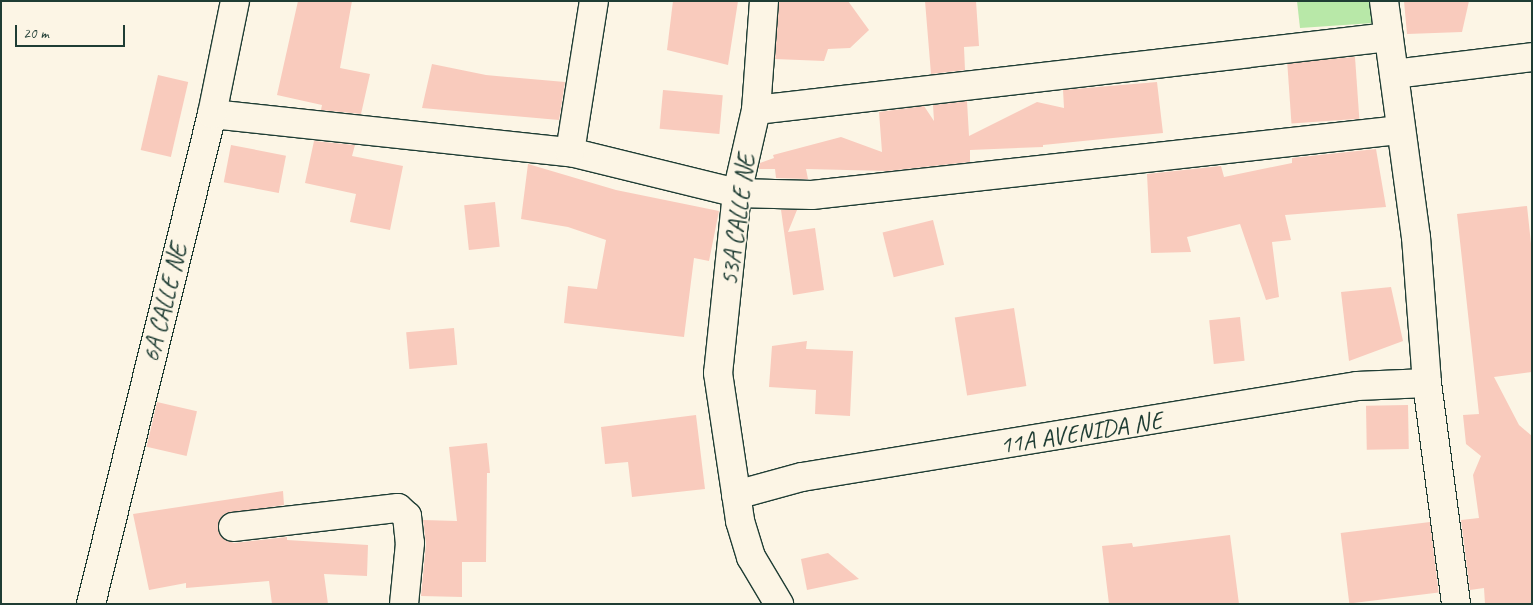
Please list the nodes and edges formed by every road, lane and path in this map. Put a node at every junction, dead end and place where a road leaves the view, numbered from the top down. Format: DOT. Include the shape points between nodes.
graph roads {
  1 [pos="235,1"];
  2 [pos="594,1"];
  3 [pos="764,1"];
  4 [pos="1384,1"];
  5 [pos="1389,37"];
  6 [pos="1532,57"];
  7 [pos="1394,74"];
  8 [pos="756,110"];
  9 [pos="212,114"];
  10 [pos="1400,130"];
  11 [pos="570,152"];
  12 [pos="738,193"];
  13 [pos="1427,382"];
  14 [pos="736,495"];
  15 [pos="233,527"];
  16 [pos="91,604"];
  17 [pos="404,604"];
  18 [pos="778,604"];
  19 [pos="1456,604"];
  1 -- 9 [label="street, 6A CALLE NE"];
  2 -- 11 [label="street"];
  3 -- 8 [label="street, 53A CALLE NE"];
  4 -- 5 [label="street"];
  5 -- 7 [label="street"];
  5 -- 8 [label="street"];
  6 -- 7 [label="street"];
  7 -- 10 [label="street"];
  8 -- 12 [label="street, 53A CALLE NE"];
  9 -- 11 [label="street"];
  9 -- 16 [label="street, 6A CALLE NE"];
  10 -- 12 [label="street" via="812,195"];
  10 -- 13 [label="street" via="1416,237"];
  11 -- 12 [label="street"];
  12 -- 14 [label="street, 53A CALLE NE" via="718,373"];
  13 -- 14 [label="street, 11A AVENIDA NE" via="1357,386 802,477"];
  13 -- 19 [label="street"];
  14 -- 18 [label="street, 53A CALLE NE" via="751,557"];
  15 -- 17 [label="street" via="398,508 407,516 410,543"];
}
